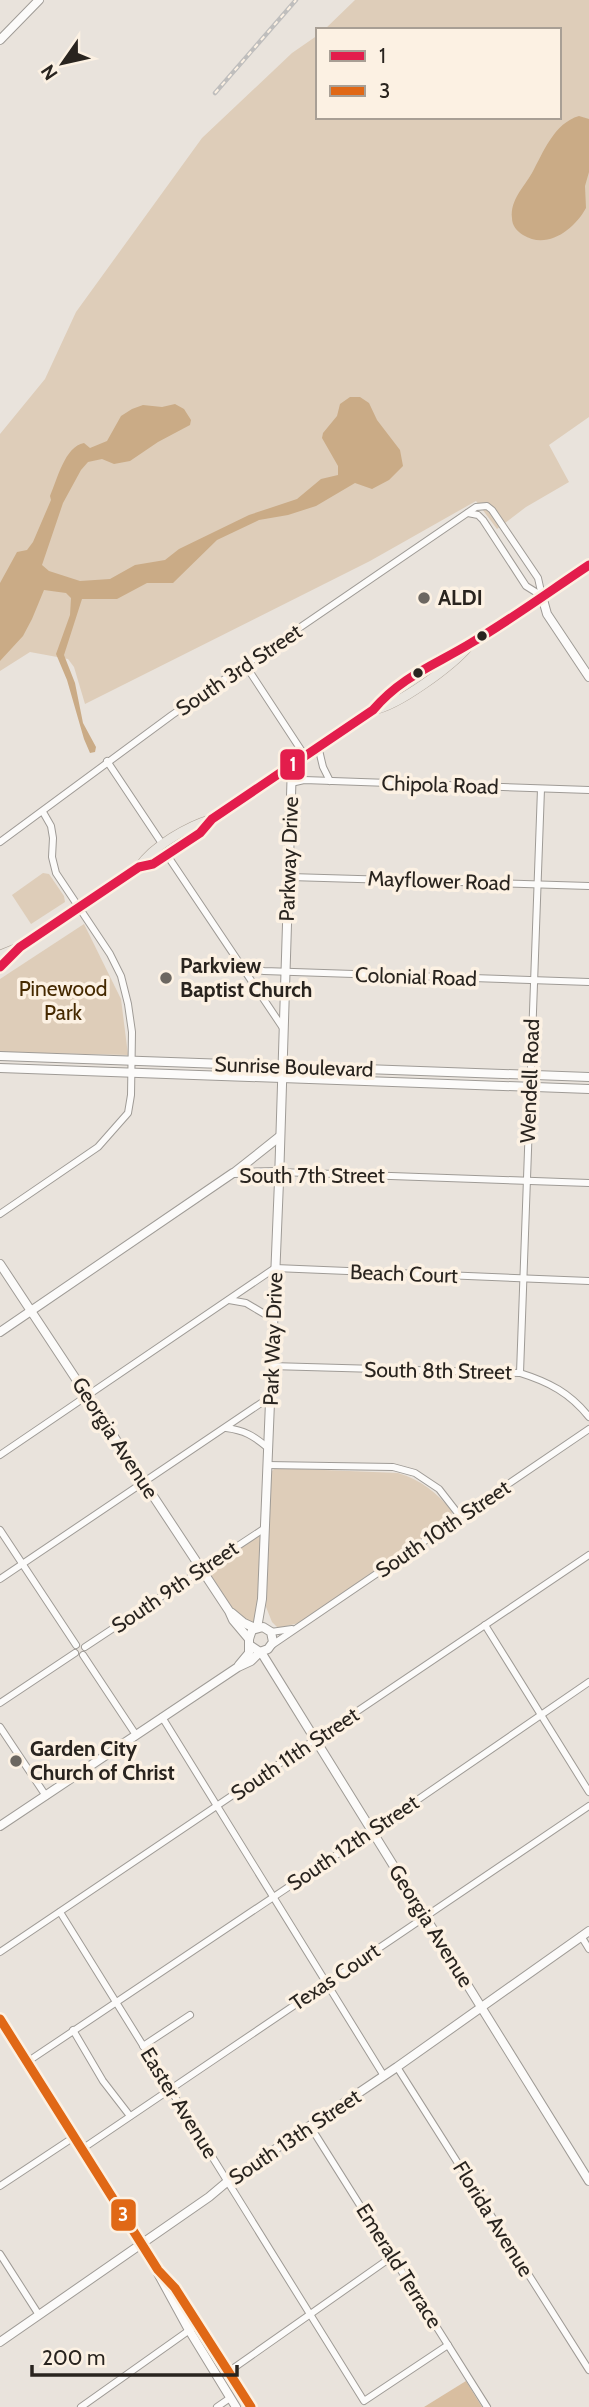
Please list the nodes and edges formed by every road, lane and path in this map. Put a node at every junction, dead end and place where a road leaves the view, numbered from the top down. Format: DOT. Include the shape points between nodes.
graph roads {
  1 [pos="39,0"];
  2 [pos="0,40"];
  3 [pos="468,513"];
  4 [pos="589,565"];
  5 [pos="542,596"];
  6 [pos="246,666"];
  7 [pos="589,677"];
  8 [pos="318,747"];
  9 [pos="305,756"];
  10 [pos="107,761"];
  11 [pos="292,764"];
  12 [pos="330,781"];
  13 [pos="291,783"];
  14 [pos="541,789"];
  15 [pos="589,790"];
  16 [pos="43,812"];
  17 [pos="212,819"];
  18 [pos="0,842"];
  19 [pos="163,845"];
  20 [pos="167,855"];
  21 [pos="139,867"];
  22 [pos="290,877"];
  23 [pos="536,883"];
  24 [pos="589,886"];
  25 [pos="79,907"];
  26 [pos="20,947"];
  27 [pos="0,955"];
  28 [pos="0,967"];
  29 [pos="243,968"];
  30 [pos="285,972"];
  31 [pos="533,981"];
  32 [pos="589,982"];
  33 [pos="283,1028"];
  34 [pos="0,1056"];
  35 [pos="132,1060"];
  36 [pos="282,1067"];
  37 [pos="0,1068"];
  38 [pos="131,1073"];
  39 [pos="530,1075"];
  40 [pos="589,1077"];
  41 [pos="281,1079"];
  42 [pos="530,1087"];
  43 [pos="589,1089"];
  44 [pos="279,1137"];
  45 [pos="279,1172"];
  46 [pos="233,1173"];
  47 [pos="526,1181"];
  48 [pos="589,1183"];
  49 [pos="0,1214"];
  50 [pos="0,1264"];
  51 [pos="275,1268"];
  52 [pos="523,1279"];
  53 [pos="589,1281"];
  54 [pos="229,1300"];
  55 [pos="31,1311"];
  56 [pos="273,1319"];
  57 [pos="0,1332"];
  58 [pos="271,1366"];
  59 [pos="520,1373"];
  60 [pos="88,1396"];
  61 [pos="270,1397"];
  62 [pos="589,1417"];
  63 [pos="226,1428"];
  64 [pos="589,1429"];
  65 [pos="268,1448"];
  66 [pos="0,1455"];
  67 [pos="267,1465"];
  68 [pos="144,1482"];
  69 [pos="460,1516"];
  70 [pos="265,1528"];
  71 [pos="0,1531"];
  72 [pos="589,1555"];
  73 [pos="22,1564"];
  74 [pos="201,1569"];
  75 [pos="0,1579"];
  76 [pos="262,1599"];
  77 [pos="229,1611"];
  78 [pos="485,1625"];
  79 [pos="256,1628"];
  80 [pos="297,1628"];
  81 [pos="270,1631"];
  82 [pos="250,1642"];
  83 [pos="76,1645"];
  84 [pos="85,1647"];
  85 [pos="265,1649"];
  86 [pos="75,1653"];
  87 [pos="83,1655"];
  88 [pos="237,1667"];
  89 [pos="589,1682"];
  90 [pos="0,1703"];
  91 [pos="541,1715"];
  92 [pos="162,1717"];
  93 [pos="0,1727"];
  94 [pos="136,1735"];
  95 [pos="315,1742"];
  96 [pos="589,1792"];
  97 [pos="46,1796"];
  98 [pos="218,1806"];
  99 [pos="589,1806"];
  100 [pos="0,1826"];
  101 [pos="372,1831"];
  102 [pos="273,1896"];
  103 [pos="60,1912"];
  104 [pos="425,1917"];
  105 [pos="589,1931"];
  106 [pos="581,1936"];
  107 [pos="589,1949"];
  108 [pos="0,1952"];
  109 [pos="326,1982"];
  110 [pos="115,2001"];
  111 [pos="481,2008"];
  112 [pos="190,2015"];
  113 [pos="0,2019"];
  114 [pos="73,2030"];
  115 [pos="143,2046"];
  116 [pos="27,2062"];
  117 [pos="397,2067"];
  118 [pos="384,2076"];
  119 [pos="170,2089"];
  120 [pos="130,2116"];
  121 [pos="310,2126"];
  122 [pos="74,2137"];
  123 [pos="82,2149"];
  124 [pos="588,2177"];
  125 [pos="228,2181"];
  126 [pos="0,2186"];
  127 [pos="142,2244"];
  128 [pos="0,2254"];
  129 [pos="393,2256"];
  130 [pos="158,2270"];
  131 [pos="39,2315"];
  132 [pos="310,2316"];
  133 [pos="198,2324"];
  134 [pos="189,2330"];
  135 [pos="0,2342"];
  136 [pos="448,2345"];
  137 [pos="589,2370"];
  138 [pos="228,2372"];
  139 [pos="230,2398"];
  140 [pos="92,2399"];
  141 [pos="81,2407"];
  142 [pos="96,2407"];
  143 [pos="217,2407"];
  144 [pos="236,2407"];
  145 [pos="250,2407"];
  146 [pos="487,2407"];
  1 -- 2 [label="street"];
  3 -- 5 [label="street" via="483,520 526,586"];
  3 -- 5 [label="street, South 3rd Street" via="481,505 492,510 538,578"];
  3 -- 6 [label="street, South 3rd Street"];
  4 -- 5 [label="main road"];
  5 -- 7 [label="street" via="547,614"];
  5 -- 8 [label="main road" via="469,645 457,660"];
  6 -- 9 [label="street"];
  6 -- 10 [label="street, South 3rd Street"];
  8 -- 9 [label="main road"];
  8 -- 12 [label="street"];
  9 -- 11 [label="main road"];
  10 -- 16 [label="street, South 3rd Street"];
  10 -- 19 [label="street"];
  11 -- 13 [label="street, Parkway Drive"];
  11 -- 17 [label="main road"];
  12 -- 13 [label="street, Chipola Road"];
  12 -- 14 [label="street, Chipola Road"];
  13 -- 22 [label="street, Parkway Drive"];
  14 -- 15 [label="street, Chipola Road"];
  14 -- 23 [label="street, Wendell Road"];
  16 -- 18 [label="street, South 3rd Street"];
  16 -- 25 [label="street" via="51,826 53,866"];
  17 -- 19 [label="main road" via="194,824"];
  17 -- 20 [label="main road"];
  19 -- 21 [label="main road"];
  20 -- 21 [label="main road"];
  20 -- 29 [label="street"];
  21 -- 25 [label="main road"];
  22 -- 23 [label="street, Mayflower Road"];
  22 -- 30 [label="street, Parkway Drive"];
  23 -- 24 [label="street, Mayflower Road"];
  23 -- 31 [label="street, Wendell Road"];
  25 -- 26 [label="main road"];
  25 -- 35 [label="street" via="121,976 132,1032"];
  26 -- 27 [label="main road"];
  26 -- 28 [label="main road"];
  29 -- 30 [label="street, Colonial Road"];
  29 -- 33 [label="street"];
  30 -- 31 [label="street, Colonial Road"];
  30 -- 33 [label="street, Parkway Drive"];
  31 -- 32 [label="street, Colonial Road"];
  31 -- 39 [label="street, Wendell Road"];
  33 -- 36 [label="street, Parkway Drive"];
  34 -- 35 [label="street, Sunrise Boulevard"];
  35 -- 36 [label="street, Sunrise Boulevard"];
  35 -- 38 [label="street"];
  36 -- 39 [label="street, Sunrise Boulevard"];
  36 -- 41 [label="street, Parkway Drive"];
  37 -- 38 [label="street, Sunrise Boulevard"];
  38 -- 41 [label="street, Sunrise Boulevard"];
  38 -- 49 [label="street" via="128,1113 116,1129 98,1147"];
  39 -- 40 [label="street, Sunrise Boulevard"];
  39 -- 42 [label="street, Wendell Road"];
  41 -- 42 [label="street, Sunrise Boulevard"];
  41 -- 44 [label="street, Park Way Drive"];
  42 -- 43 [label="street, Sunrise Boulevard"];
  42 -- 47 [label="street, Wendell Road"];
  44 -- 45 [label="street, Park Way Drive"];
  44 -- 46 [label="street"];
  45 -- 46 [label="street, South 7th Street"];
  45 -- 47 [label="street, South 7th Street"];
  45 -- 51 [label="street, Park Way Drive"];
  46 -- 55 [label="street, South 7th Street"];
  47 -- 48 [label="street, South 7th Street"];
  47 -- 52 [label="street, Wendell Road"];
  50 -- 55 [label="street, Georgia Avenue"];
  51 -- 52 [label="street, Beach Court"];
  51 -- 54 [label="street"];
  51 -- 56 [label="street, Park Way Drive"];
  52 -- 53 [label="street, Beach Court"];
  52 -- 59 [label="street, Wendell Road"];
  54 -- 56 [label="street" via="253,1306"];
  54 -- 60 [label="street"];
  55 -- 57 [label="street, South 7th Street"];
  55 -- 60 [label="street, Georgia Avenue"];
  56 -- 58 [label="street, Park Way Drive"];
  58 -- 59 [label="street, South 8th Street"];
  58 -- 61 [label="street, Park Way Drive"];
  59 -- 62 [label="street, South 8th Street" via="564,1391"];
  60 -- 66 [label="street"];
  60 -- 68 [label="street, Georgia Avenue"];
  61 -- 63 [label="street"];
  61 -- 65 [label="street, Park Way Drive"];
  63 -- 65 [label="street" via="256,1436"];
  63 -- 68 [label="street"];
  64 -- 69 [label="street, South 10th Street"];
  65 -- 67 [label="street, Park Way Drive"];
  67 -- 69 [label="street" via="393,1467 415,1473 439,1489"];
  67 -- 70 [label="street, Park Way Drive"];
  68 -- 73 [label="street"];
  68 -- 74 [label="street, Georgia Avenue"];
  69 -- 80 [label="street, South 10th Street"];
  70 -- 74 [label="street, South 9th Street"];
  70 -- 76 [label="street, Park Way Drive"];
  71 -- 73 [label="street"];
  72 -- 78 [label="street, South 11th Street"];
  73 -- 75 [label="street"];
  73 -- 83 [label="street"];
  74 -- 77 [label="street, Georgia Avenue"];
  74 -- 84 [label="street, South 9th Street"];
  76 -- 79 [label="street, Park Way Drive"];
  76 -- 81 [label="street, Park Way Drive"];
  77 -- 79 [label="street, Georgia Avenue"];
  77 -- 82 [label="street, Georgia Avenue"];
  78 -- 91 [label="street"];
  78 -- 95 [label="street, South 11th Street"];
  79 -- 81 [label="street"];
  79 -- 82 [label="street, Park Way Drive"];
  80 -- 81 [label="street, South 10th Street"];
  80 -- 85 [label="street, South 10th Street"];
  81 -- 85 [label="street, Park Way Drive" via="273,1639"];
  82 -- 85 [label="street"];
  82 -- 88 [label="street, South 10th Street" via="249,1653"];
  83 -- 84 [label="street"];
  83 -- 86 [label="street"];
  84 -- 87 [label="street"];
  85 -- 88 [label="street, South 10th Street"];
  85 -- 95 [label="street, Georgia Avenue"];
  86 -- 87 [label="street"];
  86 -- 90 [label="street"];
  87 -- 94 [label="street"];
  88 -- 92 [label="street, South 10th Street"];
  89 -- 91 [label="street, South 12th Street"];
  91 -- 96 [label="street"];
  91 -- 101 [label="street, South 12th Street"];
  92 -- 94 [label="street, South 10th Street"];
  92 -- 98 [label="street"];
  93 -- 97 [label="street"];
  94 -- 97 [label="street, South 10th Street"];
  95 -- 98 [label="street, South 11th Street"];
  95 -- 101 [label="street, Georgia Avenue"];
  97 -- 100 [label="street, South 10th Street"];
  98 -- 102 [label="street"];
  98 -- 103 [label="street, South 11th Street"];
  99 -- 104 [label="street, Texas Court"];
  101 -- 102 [label="street, South 12th Street"];
  101 -- 104 [label="street, Georgia Avenue"];
  102 -- 109 [label="street"];
  102 -- 110 [label="street, South 12th Street"];
  103 -- 108 [label="street, South 11th Street"];
  103 -- 110 [label="street, Easter Avenue"];
  104 -- 109 [label="street, Texas Court"];
  104 -- 111 [label="street, Georgia Avenue"];
  105 -- 106 [label="street, South 13th Street"];
  106 -- 107 [label="street"];
  106 -- 111 [label="street, South 13th Street"];
  109 -- 118 [label="street"];
  109 -- 119 [label="street, Texas Court"];
  110 -- 114 [label="street, South 12th Street"];
  110 -- 115 [label="street, Easter Avenue"];
  111 -- 117 [label="street, South 13th Street"];
  111 -- 124 [label="street, Georgia Avenue"];
  112 -- 115 [label="street"];
  113 -- 116 [label="street"];
  114 -- 116 [label="street, South 12th Street"];
  114 -- 120 [label="street"];
  115 -- 119 [label="street, Easter Avenue"];
  116 -- 122 [label="street"];
  117 -- 118 [label="street, South 13th Street"];
  117 -- 137 [label="street, Florida Avenue"];
  118 -- 121 [label="street, South 13th Street"];
  119 -- 120 [label="street, Texas Court"];
  119 -- 125 [label="street, Easter Avenue"];
  120 -- 123 [label="street, Texas Court"];
  121 -- 125 [label="street, South 13th Street"];
  121 -- 129 [label="street, Emerald Terrace"];
  122 -- 123 [label="street"];
  122 -- 126 [label="street"];
  123 -- 127 [label="street"];
  125 -- 127 [label="street, South 13th Street"];
  125 -- 132 [label="street, Easter Avenue"];
  127 -- 130 [label="street"];
  127 -- 131 [label="street, South 13th Street"];
  128 -- 131 [label="street"];
  129 -- 132 [label="street"];
  129 -- 136 [label="street, Emerald Terrace"];
  130 -- 133 [label="street"];
  130 -- 134 [label="street"];
  131 -- 135 [label="street, South 13th Street"];
  132 -- 136 [label="street, Easter Avenue" via="364,2401"];
  132 -- 138 [label="street"];
  133 -- 134 [label="street"];
  133 -- 138 [label="street"];
  134 -- 139 [label="street"];
  134 -- 140 [label="street"];
  136 -- 146 [label="street, Emerald Terrace"];
  138 -- 145 [label="street"];
  139 -- 143 [label="street"];
  139 -- 144 [label="street"];
  140 -- 141 [label="street"];
  140 -- 142 [label="street"];
}
